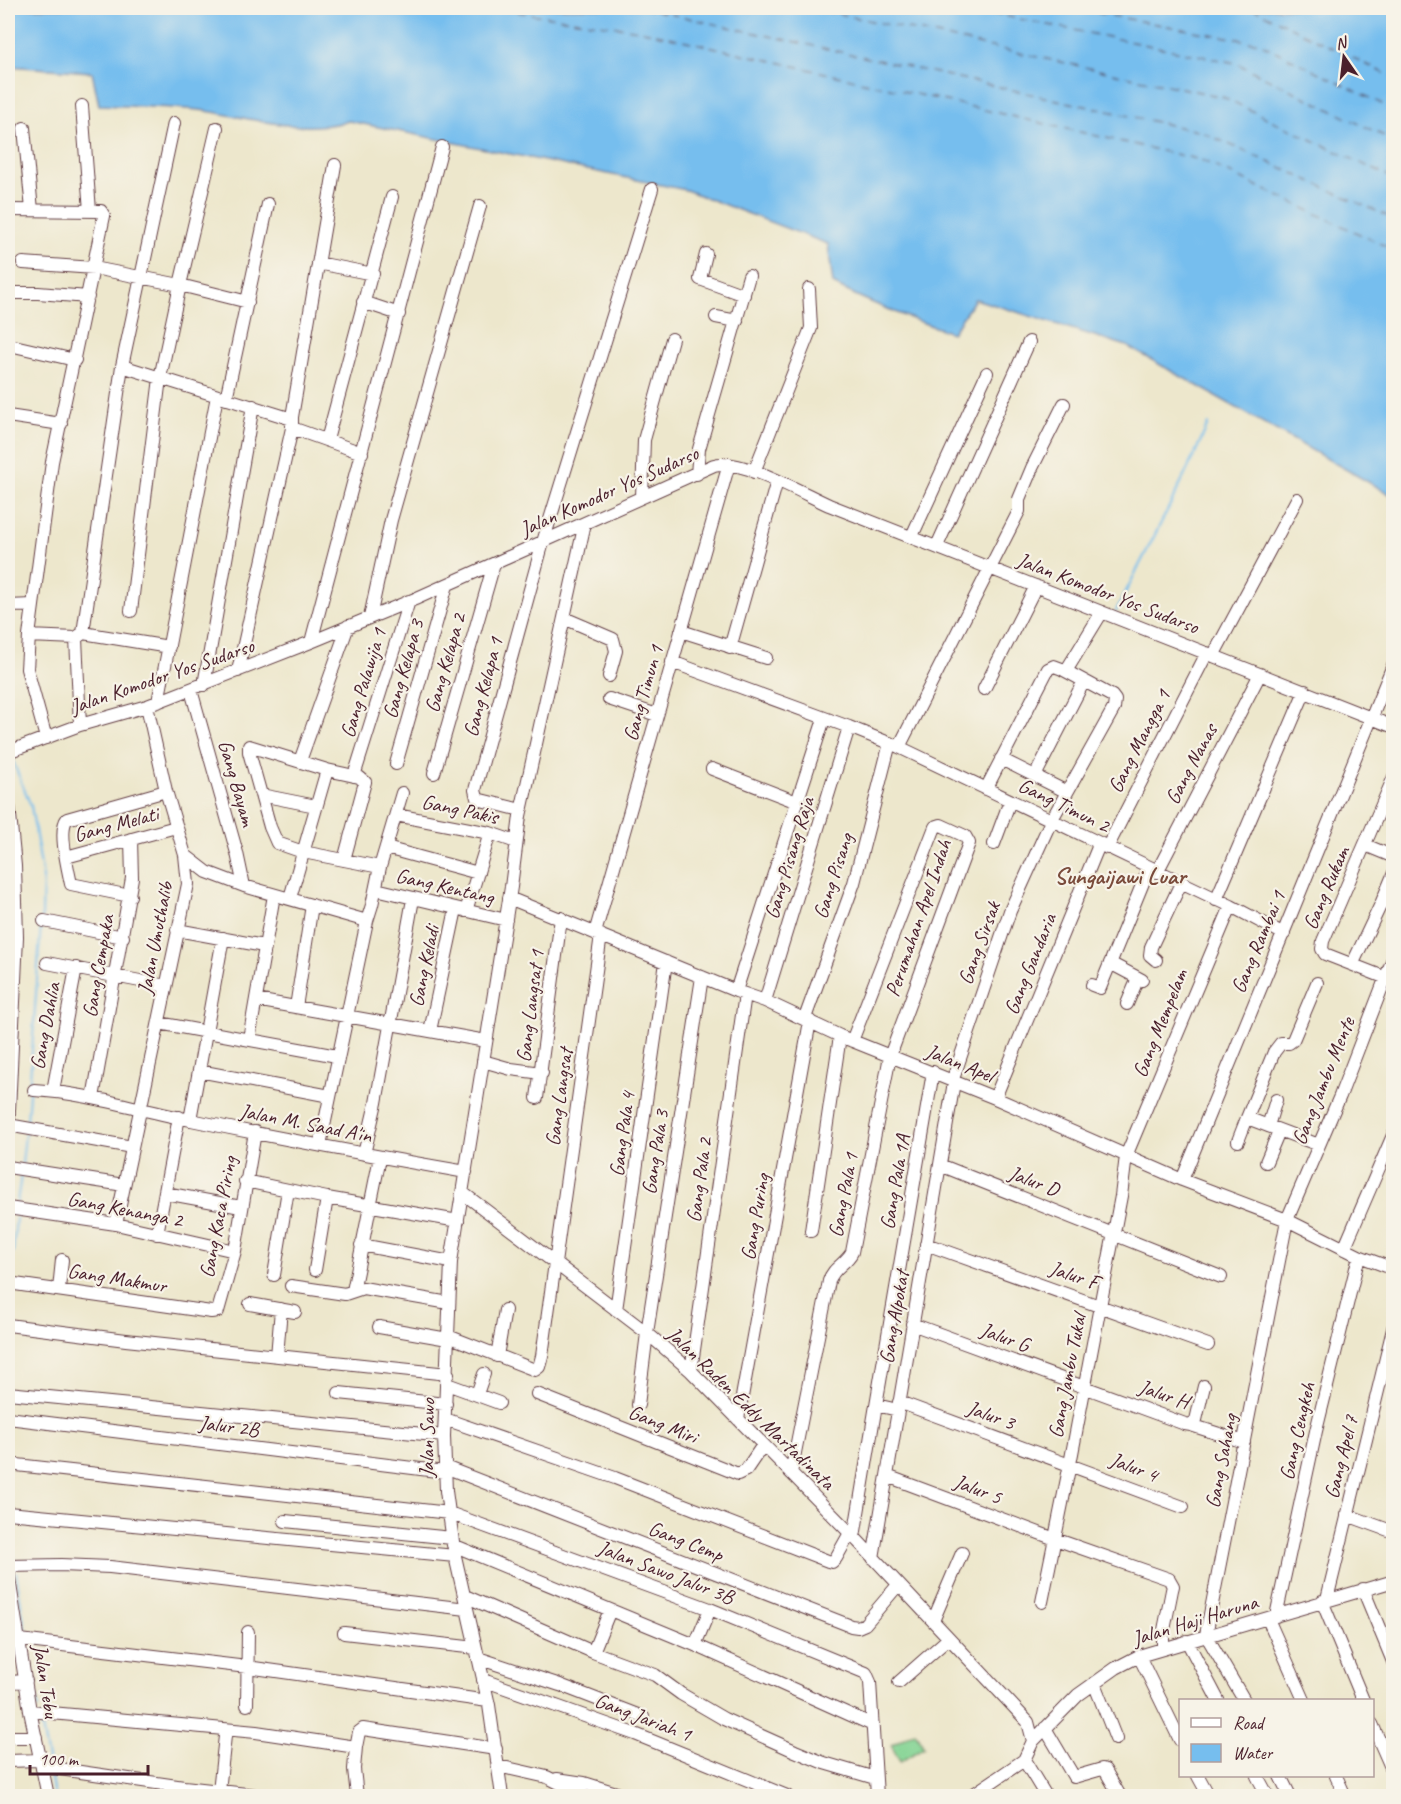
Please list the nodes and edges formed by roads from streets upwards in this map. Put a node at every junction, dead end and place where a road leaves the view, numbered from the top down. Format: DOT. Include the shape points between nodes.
graph roads {
  1 [pos="82,106"];
  2 [pos="174,123"];
  3 [pos="24,128"];
  4 [pos="217,128"];
  5 [pos="442,147"];
  6 [pos="335,165"];
  7 [pos="652,189"];
  8 [pos="392,197"];
  9 [pos="268,204"];
  10 [pos="480,206"];
  11 [pos="8,210"];
  12 [pos="32,210"];
  13 [pos="90,211"];
  14 [pos="706,254"];
  15 [pos="23,263"];
  16 [pos="318,263"];
  17 [pos="94,268"];
  18 [pos="373,274"];
  19 [pos="749,276"];
  20 [pos="142,278"];
  21 [pos="180,285"];
  22 [pos="809,289"];
  23 [pos="8,293"];
  24 [pos="744,295"];
  25 [pos="88,297"];
  26 [pos="248,302"];
  27 [pos="363,302"];
  28 [pos="399,314"];
  29 [pos="716,317"];
  30 [pos="736,321"];
  31 [pos="672,339"];
  32 [pos="1029,342"];
  33 [pos="14,346"];
  34 [pos="75,360"];
  35 [pos="122,366"];
  36 [pos="987,373"];
  37 [pos="160,378"];
  38 [pos="221,397"];
  39 [pos="1064,404"];
  40 [pos="252,406"];
  41 [pos="8,416"];
  42 [pos="292,423"];
  43 [pos="61,424"];
  44 [pos="327,440"];
  45 [pos="362,453"];
  46 [pos="729,464"];
  47 [pos="754,472"];
  48 [pos="697,474"];
  49 [pos="777,481"];
  50 [pos="642,497"];
  51 [pos="1297,499"];
  52 [pos="585,523"];
  53 [pos="912,536"];
  54 [pos="543,542"];
  55 [pos="937,546"];
  56 [pos="494,564"];
  57 [pos="990,568"];
  58 [pos="447,585"];
  59 [pos="1036,586"];
  60 [pos="409,601"];
  61 [pos="33,605"];
  62 [pos="8,606"];
  63 [pos="131,611"];
  64 [pos="1102,612"];
  65 [pos="370,617"];
  66 [pos="564,618"];
  67 [pos="348,627"];
  68 [pos="681,631"];
  69 [pos="29,636"];
  70 [pos="79,636"];
  71 [pos="311,642"];
  72 [pos="168,647"];
  73 [pos="730,648"];
  74 [pos="1210,654"];
  75 [pos="766,658"];
  76 [pos="672,662"];
  77 [pos="1394,663"];
  78 [pos="1066,671"];
  79 [pos="238,672"];
  80 [pos="1260,674"];
  81 [pos="609,676"];
  82 [pos="1084,681"];
  83 [pos="204,685"];
  84 [pos="984,689"];
  85 [pos="191,690"];
  86 [pos="1305,691"];
  87 [pos="609,699"];
  88 [pos="153,704"];
  89 [pos="657,715"];
  90 [pos="1370,718"];
  91 [pos="824,719"];
  92 [pos="81,725"];
  93 [pos="849,727"];
  94 [pos="1394,727"];
  95 [pos="46,738"];
  96 [pos="895,745"];
  97 [pos="13,750"];
  98 [pos="1001,759"];
  99 [pos="300,761"];
  100 [pos="396,764"];
  101 [pos="712,769"];
  102 [pos="327,770"];
  103 [pos="434,773"];
  104 [pos="354,776"];
  105 [pos="1035,776"];
  106 [pos="1394,777"];
  107 [pos="986,789"];
  108 [pos="166,791"];
  109 [pos="1067,792"];
  110 [pos="402,793"];
  111 [pos="8,795"];
  112 [pos="261,795"];
  113 [pos="1010,801"];
  114 [pos="797,802"];
  115 [pos="316,806"];
  116 [pos="521,810"];
  117 [pos="396,815"];
  118 [pos="1051,821"];
  119 [pos="176,827"];
  120 [pos="490,833"];
  121 [pos="131,839"];
  122 [pos="516,842"];
  123 [pos="994,844"];
  124 [pos="1365,845"];
  125 [pos="1103,846"];
  126 [pos="386,848"];
  127 [pos="303,852"];
  128 [pos="185,855"];
  129 [pos="66,857"];
  130 [pos="1394,857"];
  131 [pos="344,860"];
  132 [pos="380,867"];
  133 [pos="1153,870"];
  134 [pos="207,872"];
  135 [pos="478,873"];
  136 [pos="1394,873"];
  137 [pos="1181,883"];
  138 [pos="188,884"];
  139 [pos="244,886"];
  140 [pos="376,889"];
  141 [pos="510,892"];
  142 [pos="274,895"];
  143 [pos="129,896"];
  144 [pos="290,898"];
  145 [pos="413,899"];
  146 [pos="1216,900"];
  147 [pos="312,905"];
  148 [pos="1231,906"];
  149 [pos="461,910"];
  150 [pos="561,918"];
  151 [pos="506,920"];
  152 [pos="44,921"];
  153 [pos="367,921"];
  154 [pos="177,930"];
  155 [pos="598,934"];
  156 [pos="1284,934"];
  157 [pos="12,937"];
  158 [pos="123,937"];
  159 [pos="223,938"];
  160 [pos="264,946"];
  161 [pos="1394,956"];
  162 [pos="1156,960"];
  163 [pos="666,962"];
  164 [pos="47,963"];
  165 [pos="1110,963"];
  166 [pos="1353,963"];
  167 [pos="76,968"];
  168 [pos="116,976"];
  169 [pos="702,977"];
  170 [pos="1389,979"];
  171 [pos="11,983"];
  172 [pos="1317,983"];
  173 [pos="1092,985"];
  174 [pos="166,986"];
  175 [pos="740,992"];
  176 [pos="256,1000"];
  177 [pos="765,1001"];
  178 [pos="1127,1004"];
  179 [pos="296,1007"];
  180 [pos="346,1016"];
  181 [pos="807,1020"];
  182 [pos="159,1023"];
  183 [pos="390,1024"];
  184 [pos="430,1031"];
  185 [pos="207,1033"];
  186 [pos="840,1036"];
  187 [pos="249,1039"];
  188 [pos="486,1041"];
  189 [pos="852,1041"];
  190 [pos="9,1056"];
  191 [pos="337,1056"];
  192 [pos="890,1056"];
  193 [pos="483,1061"];
  194 [pos="199,1071"];
  195 [pos="933,1072"];
  196 [pos="542,1073"];
  197 [pos="953,1082"];
  198 [pos="34,1090"];
  199 [pos="53,1091"];
  200 [pos="8,1094"];
  201 [pos="330,1096"];
  202 [pos="93,1098"];
  203 [pos="537,1098"];
  204 [pos="995,1098"];
  205 [pos="1276,1100"];
  206 [pos="141,1108"];
  207 [pos="1247,1118"];
  208 [pos="184,1119"];
  209 [pos="8,1125"];
  210 [pos="1273,1128"];
  211 [pos="255,1132"];
  212 [pos="8,1133"];
  213 [pos="1394,1133"];
  214 [pos="1238,1141"];
  215 [pos="320,1144"];
  216 [pos="1319,1144"];
  217 [pos="132,1147"];
  218 [pos="364,1154"];
  219 [pos="1126,1156"];
  220 [pos="380,1157"];
  221 [pos="1266,1162"];
  222 [pos="940,1165"];
  223 [pos="8,1167"];
  224 [pos="466,1172"];
  225 [pos="1182,1180"];
  226 [pos="245,1181"];
  227 [pos="124,1185"];
  228 [pos="288,1190"];
  229 [pos="165,1193"];
  230 [pos="463,1193"];
  231 [pos="327,1198"];
  232 [pos="369,1205"];
  233 [pos="242,1207"];
  234 [pos="8,1208"];
  235 [pos="1287,1220"];
  236 [pos="458,1221"];
  237 [pos="116,1224"];
  238 [pos="811,1231"];
  239 [pos="1114,1233"];
  240 [pos="157,1234"];
  241 [pos="926,1244"];
  242 [pos="361,1245"];
  243 [pos="1344,1249"];
  244 [pos="235,1251"];
  245 [pos="1359,1256"];
  246 [pos="62,1260"];
  247 [pos="451,1262"];
  248 [pos="556,1264"];
  249 [pos="1393,1267"];
  250 [pos="315,1270"];
  251 [pos="274,1275"];
  252 [pos="1221,1277"];
  253 [pos="8,1283"];
  254 [pos="291,1286"];
  255 [pos="59,1289"];
  256 [pos="353,1291"];
  257 [pos="449,1303"];
  258 [pos="250,1304"];
  259 [pos="1100,1305"];
  260 [pos="219,1309"];
  261 [pos="281,1309"];
  262 [pos="505,1310"];
  263 [pos="616,1310"];
  264 [pos="295,1312"];
  265 [pos="912,1324"];
  266 [pos="1394,1325"];
  267 [pos="11,1326"];
  268 [pos="379,1327"];
  269 [pos="647,1334"];
  270 [pos="448,1337"];
  271 [pos="1208,1345"];
  272 [pos="277,1356"];
  273 [pos="497,1356"];
  274 [pos="691,1371"];
  275 [pos="484,1374"];
  276 [pos="448,1379"];
  277 [pos="1085,1386"];
  278 [pos="1204,1386"];
  279 [pos="8,1393"];
  280 [pos="339,1393"];
  281 [pos="477,1394"];
  282 [pos="537,1394"];
  283 [pos="500,1403"];
  284 [pos="446,1404"];
  285 [pos="638,1405"];
  286 [pos="876,1405"];
  287 [pos="898,1406"];
  288 [pos="8,1418"];
  289 [pos="445,1419"];
  290 [pos="738,1419"];
  291 [pos="1191,1425"];
  292 [pos="444,1436"];
  293 [pos="1244,1442"];
  294 [pos="763,1445"];
  295 [pos="8,1464"];
  296 [pos="1070,1464"];
  297 [pos="445,1470"];
  298 [pos="791,1473"];
  299 [pos="887,1476"];
  300 [pos="1183,1507"];
  301 [pos="10,1513"];
  302 [pos="449,1513"];
  303 [pos="1347,1515"];
  304 [pos="285,1521"];
  305 [pos="1394,1532"];
  306 [pos="852,1535"];
  307 [pos="1055,1539"];
  308 [pos="454,1546"];
  309 [pos="962,1553"];
  310 [pos="873,1558"];
  311 [pos="11,1568"];
  312 [pos="1394,1581"];
  313 [pos="898,1585"];
  314 [pos="1363,1589"];
  315 [pos="1324,1600"];
  316 [pos="1042,1602"];
  317 [pos="466,1603"];
  318 [pos="710,1609"];
  319 [pos="610,1610"];
  320 [pos="1272,1617"];
  321 [pos="933,1621"];
  322 [pos="13,1627"];
  323 [pos="248,1632"];
  324 [pos="344,1633"];
  325 [pos="1206,1635"];
  326 [pos="948,1638"];
  327 [pos="24,1641"];
  328 [pos="1187,1641"];
  329 [pos="694,1645"];
  330 [pos="1163,1647"];
  331 [pos="593,1652"];
  332 [pos="477,1653"];
  333 [pos="1138,1656"];
  334 [pos="1394,1664"];
  335 [pos="247,1667"];
  336 [pos="483,1680"];
  337 [pos="26,1681"];
  338 [pos="8,1682"];
  339 [pos="899,1682"];
  340 [pos="1094,1683"];
  341 [pos="1217,1699"];
  342 [pos="1243,1699"];
  343 [pos="1303,1699"];
  344 [pos="1362,1699"];
  345 [pos="488,1701"];
  346 [pos="247,1705"];
  347 [pos="36,1710"];
  348 [pos="643,1717"];
  349 [pos="873,1725"];
  350 [pos="1045,1728"];
  351 [pos="1374,1729"];
  352 [pos="225,1736"];
  353 [pos="8,1737"];
  354 [pos="36,1737"];
  355 [pos="1179,1738"];
  356 [pos="1116,1739"];
  357 [pos="1033,1741"];
  358 [pos="356,1747"];
  359 [pos="496,1749"];
  360 [pos="1024,1760"];
  361 [pos="8,1761"];
  362 [pos="45,1766"];
  363 [pos="498,1766"];
  364 [pos="1394,1774"];
  365 [pos="547,1777"];
  366 [pos="1199,1777"];
  367 [pos="1258,1777"];
  368 [pos="1280,1777"];
  369 [pos="1336,1777"];
  370 [pos="875,1778"];
  371 [pos="219,1791"];
  372 [pos="184,1792"];
  373 [pos="594,1792"];
  374 [pos="244,1795"];
  375 [pos="974,1796"];
  376 [pos="48,1797"];
  377 [pos="265,1797"];
  378 [pos="357,1797"];
  379 [pos="502,1797"];
  380 [pos="585,1797"];
  381 [pos="626,1797"];
  382 [pos="787,1797"];
  383 [pos="877,1797"];
  384 [pos="1046,1797"];
  385 [pos="1120,1797"];
  386 [pos="1209,1797"];
  387 [pos="1268,1797"];
  388 [pos="1290,1797"];
  389 [pos="1345,1797"];
  1 -- 13 [label="street"];
  2 -- 20 [label="street"];
  3 -- 12 [label="street"];
  4 -- 21 [label="street"];
  5 -- 28 [label="street"];
  6 -- 16 [label="street"];
  7 -- 54 [label="street"];
  8 -- 18 [label="street"];
  9 -- 26 [label="street"];
  10 -- 65 [label="street" via="391,520"];
  11 -- 12 [label="street"];
  12 -- 13 [label="street"];
  13 -- 17 [label="street" via="104,216"];
  14 -- 24 [label="street" via="700,279"];
  15 -- 17 [label="street"];
  16 -- 18 [label="street"];
  16 -- 42 [label="street"];
  17 -- 20 [label="street"];
  17 -- 25 [label="street"];
  18 -- 27 [label="street"];
  19 -- 24 [label="street"];
  20 -- 21 [label="street"];
  20 -- 35 [label="street"];
  21 -- 26 [label="street"];
  21 -- 37 [label="street"];
  22 -- 47 [label="street" via="811,328"];
  23 -- 25 [label="street"];
  24 -- 30 [label="street"];
  25 -- 34 [label="street"];
  26 -- 38 [label="street"];
  27 -- 28 [label="street"];
  27 -- 44 [label="street"];
  28 -- 45 [label="street"];
  29 -- 30 [label="street"];
  30 -- 48 [label="street" via="699,449"];
  31 -- 50 [label="street" via="644,440"];
  32 -- 55 [label="street"];
  33 -- 34 [label="street"];
  34 -- 43 [label="street"];
  35 -- 37 [label="street"];
  35 -- 70 [label="street"];
  36 -- 53 [label="street"];
  37 -- 38 [label="street"];
  37 -- 63 [label="street"];
  38 -- 40 [label="street"];
  38 -- 72 [label="street"];
  39 -- 57 [label="street, Gang Pisang"];
  40 -- 42 [label="street"];
  40 -- 83 [label="street"];
  41 -- 43 [label="street"];
  42 -- 44 [label="street"];
  42 -- 79 [label="street"];
  43 -- 61 [label="street" via="46,498"];
  44 -- 45 [label="street"];
  45 -- 71 [label="street"];
  46 -- 47 [label="street, Jalan Komodor Yos Sudarso"];
  46 -- 48 [label="street, Jalan Komodor Yos Sudarso" via="714,465"];
  46 -- 68 [label="street, Gang Timun 1"];
  47 -- 49 [label="street, Jalan Komodor Yos Sudarso"];
  48 -- 50 [label="street, Jalan Komodor Yos Sudarso"];
  49 -- 53 [label="street, Jalan Komodor Yos Sudarso"];
  49 -- 73 [label="street"];
  50 -- 52 [label="street, Jalan Komodor Yos Sudarso"];
  51 -- 74 [label="street, Gang Mangga 1"];
  52 -- 54 [label="street, Jalan Komodor Yos Sudarso"];
  52 -- 66 [label="street"];
  53 -- 55 [label="street, Jalan Komodor Yos Sudarso"];
  54 -- 56 [label="street, Jalan Komodor Yos Sudarso"];
  54 -- 116 [label="street, Gang Kelapa 1" via="475,790 477,798"];
  55 -- 57 [label="street, Jalan Komodor Yos Sudarso"];
  56 -- 58 [label="street, Jalan Komodor Yos Sudarso"];
  56 -- 103 [label="street, Gang Kelapa 2"];
  57 -- 59 [label="street, Jalan Komodor Yos Sudarso"];
  57 -- 96 [label="street, Gang Pisang"];
  58 -- 60 [label="street, Jalan Komodor Yos Sudarso"];
  58 -- 100 [label="street, Gang Kelapa 3"];
  59 -- 64 [label="street, Jalan Komodor Yos Sudarso"];
  59 -- 84 [label="street"];
  60 -- 65 [label="street, Jalan Komodor Yos Sudarso"];
  60 -- 104 [label="street, Gang Palawija 1"];
  61 -- 62 [label="street"];
  61 -- 69 [label="street"];
  64 -- 74 [label="street, Jalan Komodor Yos Sudarso"];
  64 -- 78 [label="street"];
  65 -- 67 [label="street, Jalan Komodor Yos Sudarso"];
  66 -- 81 [label="street" via="613,639 616,651"];
  66 -- 116 [label="street"];
  67 -- 71 [label="street, Jalan Komodor Yos Sudarso"];
  67 -- 99 [label="street"];
  68 -- 73 [label="street"];
  68 -- 76 [label="street, Gang Timun 1"];
  69 -- 70 [label="street"];
  69 -- 95 [label="street" via="27,669"];
  70 -- 72 [label="street"];
  70 -- 92 [label="street"];
  71 -- 79 [label="street, Jalan Komodor Yos Sudarso"];
  72 -- 88 [label="street"];
  73 -- 75 [label="street"];
  74 -- 80 [label="street, Jalan Komodor Yos Sudarso"];
  74 -- 125 [label="street, Gang Mangga 1"];
  76 -- 89 [label="street, Gang Timun 1"];
  76 -- 91 [label="street, Gang Timun 2"];
  77 -- 90 [label="street, Gang Rambai 1"];
  78 -- 82 [label="street"];
  78 -- 98 [label="street" via="1054,666 1048,669"];
  79 -- 83 [label="street, Jalan Komodor Yos Sudarso"];
  80 -- 86 [label="street, Jalan Komodor Yos Sudarso"];
  80 -- 133 [label="street, Gang Nanas"];
  82 -- 105 [label="street"];
  82 -- 109 [label="street, Gang Sirsak" via="1112,696 1114,708"];
  83 -- 85 [label="street, Jalan Komodor Yos Sudarso"];
  85 -- 88 [label="street, Jalan Komodor Yos Sudarso"];
  85 -- 139 [label="street, Gang Bayam"];
  86 -- 90 [label="street, Jalan Komodor Yos Sudarso"];
  86 -- 146 [label="street"];
  87 -- 89 [label="street"];
  88 -- 92 [label="street, Jalan Komodor Yos Sudarso"];
  88 -- 108 [label="street, Jalan Umuthalib"];
  89 -- 155 [label="street, Gang Timun 1"];
  90 -- 94 [label="street, Jalan Komodor Yos Sudarso"];
  90 -- 156 [label="street, Gang Rambai 1"];
  91 -- 93 [label="street, Gang Timun 2"];
  91 -- 114 [label="street"];
  92 -- 95 [label="street, Jalan Komodor Yos Sudarso"];
  93 -- 96 [label="street, Gang Timun 2"];
  93 -- 177 [label="street, Gang Pisang Raja"];
  95 -- 97 [label="street, Jalan Komodor Yos Sudarso"];
  96 -- 107 [label="street, Gang Timun 2"];
  96 -- 181 [label="street, Gang Pisang" via="854,883"];
  98 -- 105 [label="street"];
  98 -- 107 [label="street"];
  99 -- 102 [label="street"];
  99 -- 112 [label="street" via="248,746"];
  101 -- 114 [label="street"];
  102 -- 104 [label="street"];
  102 -- 115 [label="street"];
  104 -- 131 [label="street" via="363,778 365,786"];
  105 -- 109 [label="street"];
  106 -- 124 [label="street, Gang Rukam"];
  107 -- 113 [label="street, Gang Timun 2"];
  108 -- 119 [label="street, Jalan Umuthalib"];
  108 -- 129 [label="street" via="67,819 63,825"];
  109 -- 118 [label="street, Gang Sirsak"];
  110 -- 117 [label="street"];
  111 -- 157 [label="street" via="15,866"];
  112 -- 115 [label="street"];
  112 -- 127 [label="street" via="277,843"];
  113 -- 118 [label="street, Gang Timun 2"];
  113 -- 123 [label="street"];
  114 -- 175 [label="street"];
  115 -- 127 [label="street"];
  116 -- 122 [label="street"];
  117 -- 120 [label="street, Gang Pakis"];
  117 -- 126 [label="street"];
  118 -- 125 [label="street, Gang Timun 2"];
  118 -- 197 [label="street, Gang Sirsak" via="1010,911"];
  119 -- 121 [label="street, Gang Melati"];
  119 -- 128 [label="street, Jalan Umuthalib"];
  120 -- 122 [label="street, Gang Pakis"];
  120 -- 135 [label="street, Gang Keladi"];
  121 -- 129 [label="street, Gang Melati"];
  121 -- 143 [label="street, Gang Cempaka" via="133,869"];
  122 -- 141 [label="street"];
  124 -- 130 [label="street"];
  124 -- 166 [label="street, Gang Rukam" via="1322,949 1325,954"];
  125 -- 133 [label="street, Gang Timun 2"];
  125 -- 204 [label="street, Gang Gandaria"];
  126 -- 132 [label="street"];
  126 -- 135 [label="street"];
  127 -- 131 [label="street"];
  127 -- 144 [label="street"];
  128 -- 134 [label="street"];
  128 -- 138 [label="street, Jalan Umuthalib"];
  129 -- 143 [label="street" via="73,885"];
  131 -- 132 [label="street"];
  132 -- 140 [label="street"];
  133 -- 137 [label="street, Gang Timun 2"];
  133 -- 165 [label="street, Gang Nanas"];
  134 -- 138 [label="street"];
  134 -- 139 [label="street"];
  135 -- 149 [label="street, Gang Keladi"];
  136 -- 166 [label="street"];
  137 -- 146 [label="street, Gang Timun 2"];
  137 -- 162 [label="street" via="1152,947 1150,955"];
  138 -- 154 [label="street, Jalan Umuthalib"];
  139 -- 142 [label="street"];
  140 -- 145 [label="street, Gang Kentang"];
  140 -- 153 [label="street"];
  141 -- 150 [label="street, Jalan Apel"];
  141 -- 151 [label="street"];
  142 -- 144 [label="street"];
  142 -- 160 [label="street"];
  143 -- 158 [label="street, Gang Cempaka"];
  144 -- 147 [label="street"];
  145 -- 149 [label="street, Gang Kentang"];
  145 -- 183 [label="street"];
  146 -- 148 [label="street, Gang Timun 2"];
  147 -- 153 [label="street"];
  147 -- 179 [label="street"];
  148 -- 156 [label="street, Gang Timun 2"];
  148 -- 219 [label="street, Gang Mempelam"];
  149 -- 151 [label="street, Gang Kentang"];
  149 -- 184 [label="street, Gang Keladi"];
  150 -- 155 [label="street, Jalan Apel"];
  150 -- 196 [label="street, Gang Langsat 1"];
  151 -- 188 [label="street"];
  152 -- 158 [label="street"];
  153 -- 180 [label="street"];
  154 -- 159 [label="street"];
  154 -- 174 [label="street, Jalan Umuthalib"];
  155 -- 163 [label="street, Jalan Apel"];
  155 -- 248 [label="street, Gang Langsat"];
  156 -- 225 [label="street, Gang Rambai 1"];
  157 -- 171 [label="street"];
  158 -- 168 [label="street, Gang Cempaka"];
  159 -- 160 [label="street"];
  159 -- 185 [label="street"];
  160 -- 176 [label="street"];
  161 -- 170 [label="street, Gang Jambu Mente"];
  163 -- 169 [label="street, Jalan Apel"];
  163 -- 263 [label="street, Gang Pala 4"];
  164 -- 167 [label="street"];
  165 -- 173 [label="street, Gang Nanas" via="1100,988"];
  165 -- 178 [label="street" via="1140,979"];
  166 -- 170 [label="street, Gang Rukam"];
  167 -- 168 [label="street"];
  167 -- 199 [label="street, Gang Dahlia"];
  168 -- 174 [label="street"];
  168 -- 202 [label="street, Gang Cempaka"];
  169 -- 175 [label="street, Jalan Apel"];
  169 -- 269 [label="street, Gang Pala 3"];
  170 -- 216 [label="street, Gang Jambu Mente"];
  171 -- 190 [label="street"];
  172 -- 207 [label="street" via="1293,1040 1281,1043 1274,1052"];
  174 -- 182 [label="street, Jalan Umuthalib"];
  175 -- 177 [label="street, Jalan Apel"];
  175 -- 274 [label="street, Gang Pala 2"];
  176 -- 179 [label="street"];
  176 -- 187 [label="street"];
  177 -- 181 [label="street, Jalan Apel"];
  179 -- 180 [label="street"];
  180 -- 183 [label="street"];
  180 -- 191 [label="street"];
  181 -- 186 [label="street, Jalan Apel"];
  181 -- 290 [label="street, Gang Puring"];
  182 -- 185 [label="street"];
  182 -- 206 [label="street, Jalan Umuthalib"];
  183 -- 184 [label="street"];
  183 -- 218 [label="street"];
  184 -- 188 [label="street"];
  185 -- 187 [label="street"];
  185 -- 194 [label="street"];
  186 -- 189 [label="street, Jalan Apel"];
  186 -- 238 [label="street"];
  187 -- 191 [label="street"];
  188 -- 193 [label="street"];
  189 -- 192 [label="street, Jalan Apel"];
  189 -- 192 [label="street, Perumahan Apel Indah" via="934,828 941,825 965,836 969,843"];
  190 -- 200 [label="street"];
  191 -- 201 [label="street"];
  192 -- 195 [label="street, Jalan Apel"];
  192 -- 298 [label="street, Gang Pala 1" via="852,1252 833,1270 829,1281"];
  193 -- 196 [label="street"];
  193 -- 224 [label="street"];
  194 -- 201 [label="street"];
  194 -- 208 [label="street"];
  195 -- 197 [label="street, Jalan Apel"];
  195 -- 286 [label="street, Gang Pala 1A"];
  196 -- 203 [label="street, Gang Langsat 1"];
  197 -- 204 [label="street, Jalan Apel"];
  197 -- 222 [label="street, Gang Alpokat"];
  198 -- 199 [label="street, Jalan M. Saad A'in"];
  199 -- 202 [label="street, Jalan M. Saad A'in"];
  200 -- 209 [label="street"];
  201 -- 215 [label="street"];
  202 -- 206 [label="street, Jalan M. Saad A'in"];
  204 -- 219 [label="street, Jalan Apel"];
  205 -- 210 [label="street"];
  206 -- 208 [label="street, Jalan M. Saad A'in"];
  206 -- 217 [label="street, Jalan Umuthalib"];
  207 -- 210 [label="street"];
  207 -- 214 [label="street"];
  208 -- 211 [label="street, Jalan M. Saad A'in"];
  208 -- 229 [label="street"];
  209 -- 212 [label="street"];
  209 -- 217 [label="street"];
  210 -- 216 [label="street"];
  210 -- 221 [label="street"];
  211 -- 215 [label="street, Jalan M. Saad A'in"];
  211 -- 226 [label="street, Gang Kaca Piring"];
  213 -- 243 [label="street"];
  215 -- 218 [label="street, Jalan M. Saad A'in"];
  216 -- 235 [label="street, Gang Jambu Mente"];
  217 -- 227 [label="street, Jalan Umuthalib"];
  218 -- 220 [label="street, Jalan M. Saad A'in"];
  219 -- 225 [label="street, Jalan Apel"];
  219 -- 239 [label="street, Gang Jambu Tukal"];
  220 -- 224 [label="street, Jalan M. Saad A'in"];
  220 -- 232 [label="street"];
  222 -- 239 [label="street, Jalur D"];
  222 -- 241 [label="street, Gang Alpokat"];
  223 -- 227 [label="street"];
  224 -- 230 [label="street"];
  225 -- 235 [label="street, Jalan Apel"];
  226 -- 228 [label="street"];
  226 -- 233 [label="street, Gang Kaca Piring"];
  227 -- 237 [label="street, Jalan Umuthalib"];
  228 -- 231 [label="street"];
  228 -- 251 [label="street"];
  229 -- 233 [label="street"];
  229 -- 240 [label="street"];
  230 -- 236 [label="street, Jalan Sawo"];
  230 -- 248 [label="street, Jalan Raden Eddy Martadinata"];
  231 -- 232 [label="street"];
  231 -- 250 [label="street"];
  232 -- 236 [label="street"];
  232 -- 242 [label="street"];
  233 -- 244 [label="street, Gang Kaca Piring"];
  234 -- 237 [label="street, Gang Kenanga 2"];
  235 -- 243 [label="street, Jalan Apel"];
  235 -- 293 [label="street, Gang Sahang"];
  236 -- 247 [label="street, Jalan Sawo"];
  237 -- 240 [label="street, Gang Kenanga 2"];
  239 -- 252 [label="street, Jalur D"];
  239 -- 259 [label="street, Gang Jambu Tukal"];
  240 -- 244 [label="street, Gang Kenanga 2"];
  241 -- 259 [label="street, Jalur F"];
  241 -- 265 [label="street, Gang Alpokat"];
  242 -- 247 [label="street"];
  242 -- 256 [label="street"];
  243 -- 245 [label="street, Jalan Apel"];
  244 -- 260 [label="street, Gang Kaca Piring"];
  245 -- 249 [label="street, Jalan Apel"];
  245 -- 320 [label="street, Gang Cengkeh"];
  246 -- 255 [label="street"];
  247 -- 257 [label="street, Jalan Sawo"];
  248 -- 263 [label="street, Jalan Raden Eddy Martadinata"];
  248 -- 273 [label="street, Gang Langsat" via="539,1367 536,1370"];
  253 -- 255 [label="street, Gang Makmur"];
  254 -- 256 [label="street" via="345,1294"];
  255 -- 260 [label="street, Gang Makmur" via="211,1312"];
  256 -- 257 [label="street" via="363,1288"];
  257 -- 270 [label="street, Jalan Sawo"];
  258 -- 261 [label="street"];
  259 -- 271 [label="street, Jalur F"];
  259 -- 277 [label="street, Gang Jambu Tukal"];
  261 -- 264 [label="street"];
  261 -- 272 [label="street"];
  262 -- 273 [label="street"];
  263 -- 269 [label="street, Jalan Raden Eddy Martadinata"];
  265 -- 277 [label="street, Jalur G"];
  265 -- 287 [label="street, Gang Alpokat"];
  266 -- 303 [label="street, Gang Apel 7"];
  267 -- 272 [label="street"];
  268 -- 270 [label="street"];
  269 -- 274 [label="street, Jalan Raden Eddy Martadinata"];
  269 -- 285 [label="street, Gang Pala 3"];
  270 -- 273 [label="street"];
  270 -- 276 [label="street, Jalan Sawo"];
  272 -- 276 [label="street"];
  274 -- 290 [label="street, Jalan Raden Eddy Martadinata"];
  275 -- 281 [label="street"];
  276 -- 281 [label="street"];
  276 -- 284 [label="street, Jalan Sawo"];
  277 -- 291 [label="street, Jalur H"];
  277 -- 296 [label="street, Gang Jambu Tukal"];
  278 -- 291 [label="street, Jalur H" via="1196,1420"];
  279 -- 292 [label="street"];
  280 -- 284 [label="street"];
  281 -- 283 [label="street"];
  282 -- 294 [label="street, Gang Miri" via="738,1474 746,1470"];
  284 -- 289 [label="street, Jalan Sawo"];
  286 -- 287 [label="street, Jalur 3"];
  286 -- 306 [label="street, Gang Pala 1A"];
  287 -- 296 [label="street, Jalur 3"];
  287 -- 299 [label="street, Gang Alpokat"];
  288 -- 297 [label="street, Jalur 2B"];
  289 -- 292 [label="street, Jalan Sawo"];
  289 -- 306 [label="street" via="615,1478 828,1561 836,1558"];
  290 -- 294 [label="street, Jalan Raden Eddy Martadinata"];
  291 -- 293 [label="street"];
  292 -- 297 [label="street, Jalan Sawo"];
  293 -- 325 [label="street, Gang Sahang"];
  294 -- 298 [label="street, Jalan Raden Eddy Martadinata"];
  295 -- 302 [label="street, Jalan Sawo Jalur 3B"];
  296 -- 300 [label="street, Jalur 4"];
  296 -- 307 [label="street, Gang Jambu Tukal"];
  297 -- 302 [label="street, Jalan Sawo"];
  297 -- 313 [label="street, Gang Cemp" via="851,1626 865,1624"];
  298 -- 306 [label="street, Jalan Raden Eddy Martadinata"];
  299 -- 307 [label="street, Jalur 5"];
  299 -- 310 [label="street, Gang Alpokat"];
  301 -- 308 [label="street"];
  302 -- 308 [label="street, Jalan Sawo"];
  302 -- 318 [label="street, Jalan Sawo Jalur 3B"];
  303 -- 305 [label="street"];
  303 -- 315 [label="street, Gang Apel 7"];
  304 -- 308 [label="street"];
  306 -- 310 [label="street, Jalan Raden Eddy Martadinata"];
  307 -- 316 [label="street, Gang Jambu Tukal"];
  307 -- 330 [label="street, Jalur 5" via="1169,1579 1173,1586"];
  308 -- 317 [label="street, Jalan Sawo"];
  308 -- 319 [label="street"];
  309 -- 321 [label="street"];
  310 -- 313 [label="street, Jalan Raden Eddy Martadinata"];
  311 -- 317 [label="street" via="110,1567"];
  311 -- 322 [label="street, Jalan Tebu"];
  312 -- 314 [label="street, Jalan Haji Haruna"];
  313 -- 321 [label="street, Jalan Raden Eddy Martadinata"];
  314 -- 315 [label="street, Jalan Haji Haruna"];
  314 -- 334 [label="street"];
  315 -- 320 [label="street, Jalan Haji Haruna"];
  315 -- 344 [label="street"];
  317 -- 331 [label="street"];
  317 -- 332 [label="street, Jalan Sawo"];
  318 -- 329 [label="street"];
  318 -- 349 [label="street, Jalan Sawo Jalur 3B" via="866,1673"];
  319 -- 329 [label="street"];
  319 -- 331 [label="street"];
  320 -- 325 [label="street, Jalan Haji Haruna"];
  320 -- 343 [label="street"];
  321 -- 326 [label="street, Jalan Raden Eddy Martadinata"];
  322 -- 327 [label="street, Jalan Tebu"];
  323 -- 335 [label="street"];
  324 -- 332 [label="street"];
  325 -- 328 [label="street, Jalan Haji Haruna"];
  325 -- 342 [label="street"];
  326 -- 339 [label="street"];
  326 -- 357 [label="street, Jalan Raden Eddy Martadinata" via="1028,1722"];
  327 -- 335 [label="street"];
  327 -- 337 [label="street, Jalan Tebu"];
  328 -- 330 [label="street, Jalan Haji Haruna"];
  328 -- 341 [label="street"];
  329 -- 349 [label="street"];
  330 -- 333 [label="street, Jalan Haji Haruna"];
  331 -- 370 [label="street" via="661,1678 717,1715 795,1751"];
  332 -- 336 [label="street, Jalan Sawo"];
  332 -- 348 [label="street"];
  333 -- 340 [label="street, Jalan Haji Haruna"];
  333 -- 355 [label="street"];
  335 -- 345 [label="street"];
  335 -- 346 [label="street"];
  336 -- 345 [label="street, Jalan Sawo"];
  336 -- 382 [label="street, Gang Jariah 1" via="635,1734"];
  337 -- 338 [label="street"];
  337 -- 347 [label="street, Jalan Tebu"];
  340 -- 350 [label="street, Jalan Haji Haruna"];
  340 -- 356 [label="street"];
  345 -- 359 [label="street, Jalan Sawo"];
  347 -- 354 [label="street, Jalan Tebu"];
  347 -- 358 [label="street" via="256,1732"];
  349 -- 370 [label="street"];
  350 -- 357 [label="street, Jalan Haji Haruna"];
  350 -- 385 [label="street" via="1074,1777 1105,1770"];
  351 -- 364 [label="street"];
  352 -- 371 [label="street"];
  353 -- 354 [label="street"];
  354 -- 362 [label="street, Jalan Tebu"];
  357 -- 360 [label="street"];
  358 -- 359 [label="street" via="363,1729"];
  358 -- 378 [label="street"];
  359 -- 363 [label="street, Jalan Sawo"];
  360 -- 375 [label="street"];
  360 -- 384 [label="street"];
  361 -- 362 [label="street"];
  362 -- 372 [label="street"];
  362 -- 376 [label="street, Jalan Tebu"];
  363 -- 365 [label="street"];
  363 -- 379 [label="street, Jalan Sawo"];
  365 -- 373 [label="street" via="584,1783"];
  365 -- 380 [label="street"];
  366 -- 386 [label="street"];
  367 -- 387 [label="street"];
  368 -- 388 [label="street"];
  369 -- 389 [label="street"];
  370 -- 383 [label="street"];
  371 -- 372 [label="street"];
  371 -- 374 [label="street"];
  373 -- 381 [label="street"];
  374 -- 377 [label="street"];
}
